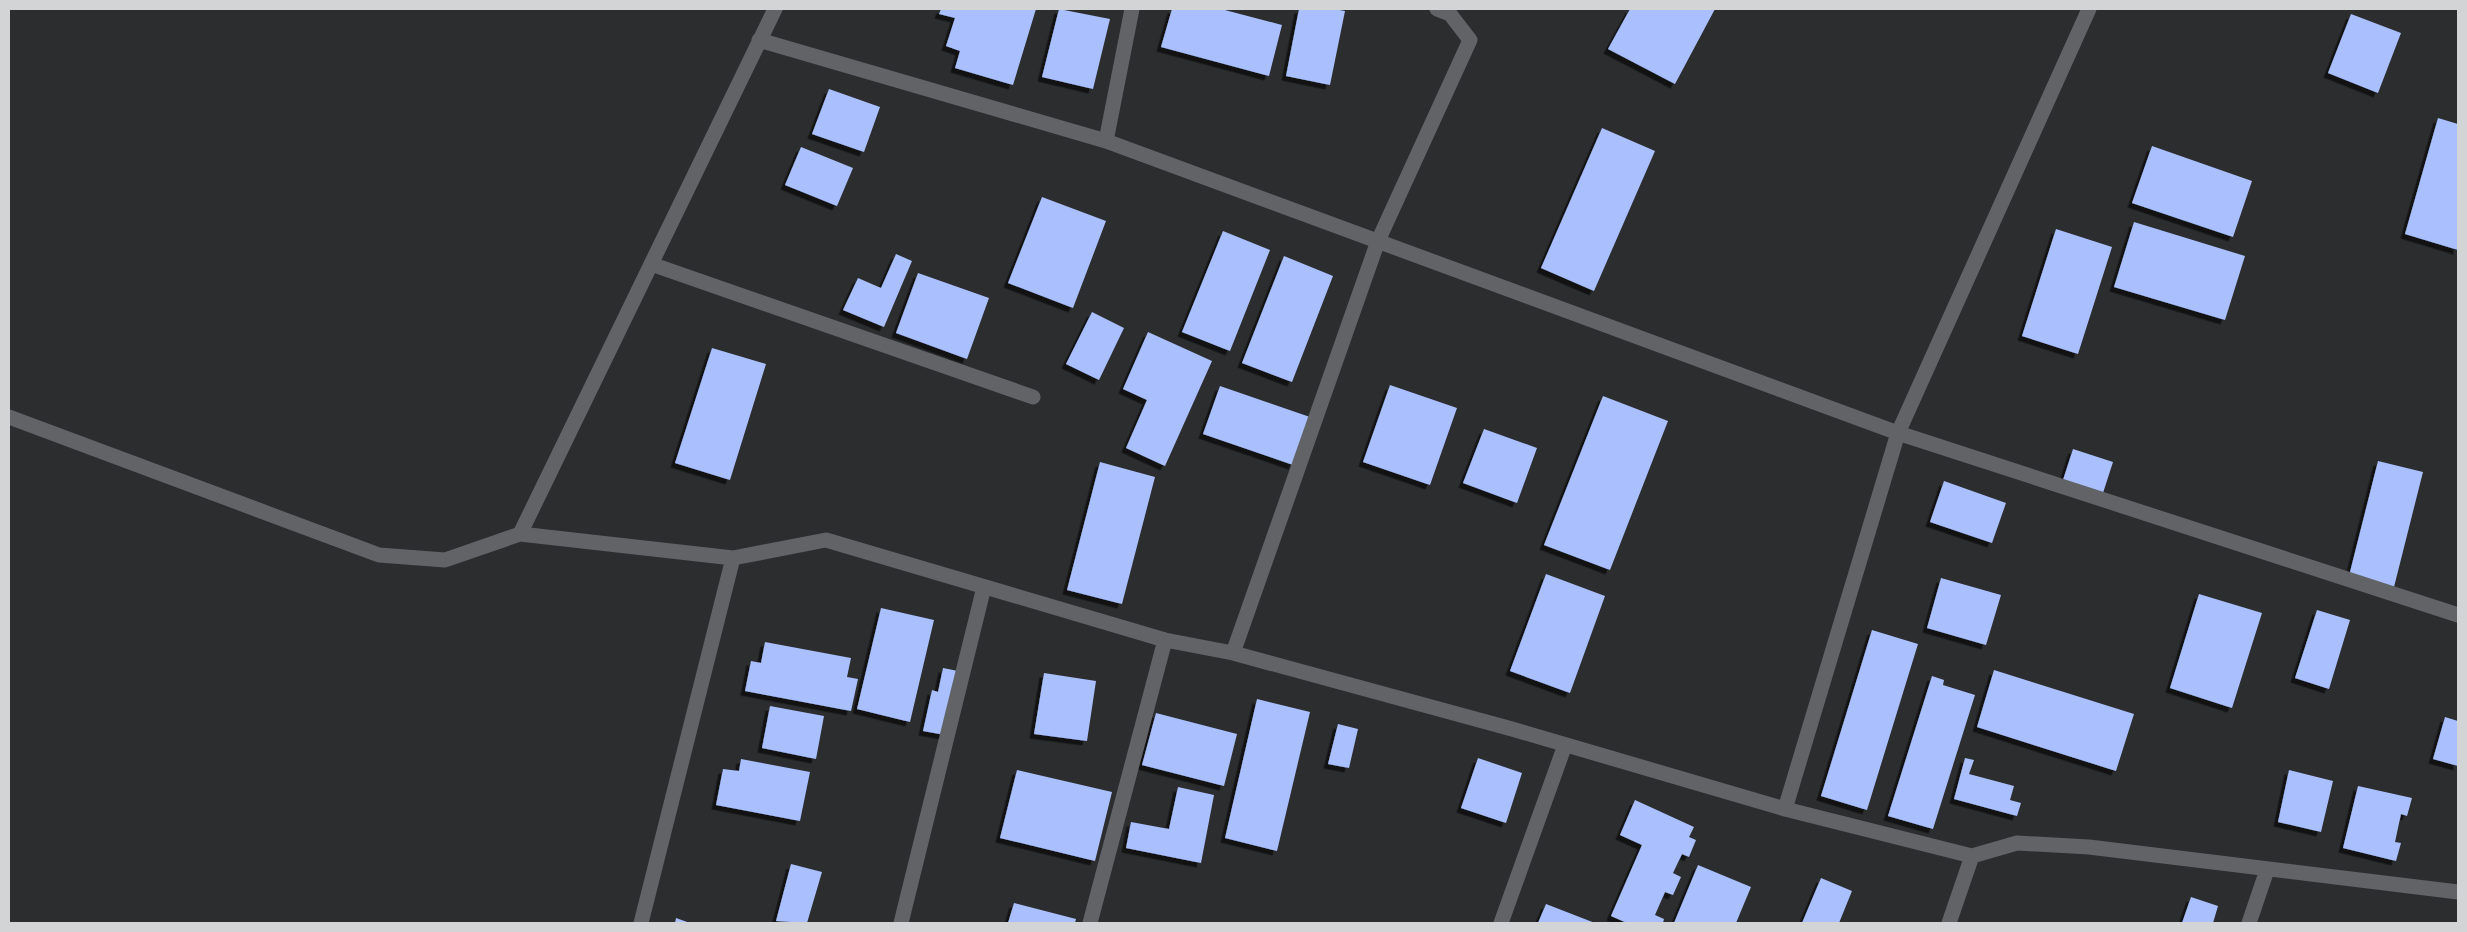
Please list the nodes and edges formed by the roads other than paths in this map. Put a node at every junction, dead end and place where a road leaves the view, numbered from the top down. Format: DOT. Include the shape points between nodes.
graph roads {
  1 [pos="775,9"];
  2 [pos="1132,9"];
  3 [pos="1437,9"];
  4 [pos="2089,9"];
  5 [pos="759,40"];
  6 [pos="1106,141"];
  7 [pos="1378,241"];
  8 [pos="651,264"];
  9 [pos="1033,398"];
  10 [pos="9,417"];
  11 [pos="1898,433"];
  12 [pos="520,534"];
  13 [pos="733,558"];
  14 [pos="984,587"];
  15 [pos="2458,615"];
  16 [pos="1165,640"];
  17 [pos="1233,653"];
  18 [pos="1565,745"];
  19 [pos="1785,809"];
  20 [pos="1972,856"];
  21 [pos="2267,870"];
  22 [pos="2458,892"];
  23 [pos="641,923"];
  24 [pos="901,923"];
  25 [pos="1090,923"];
  26 [pos="1501,923"];
  27 [pos="1949,923"];
  28 [pos="2250,923"];
  1 -- 5 [label="street"];
  2 -- 6 [label="street"];
  3 -- 7 [label="street" via="1450,14 1470,40"];
  4 -- 11 [label="street"];
  5 -- 6 [label="street"];
  5 -- 8 [label="street"];
  6 -- 7 [label="street"];
  7 -- 11 [label="street"];
  7 -- 17 [label="street"];
  8 -- 9 [label="street"];
  8 -- 12 [label="street"];
  10 -- 12 [label="street" via="379,555 445,560"];
  11 -- 15 [label="street"];
  11 -- 19 [label="street"];
  12 -- 13 [label="street"];
  13 -- 14 [label="street" via="826,540"];
  13 -- 23 [label="street"];
  14 -- 16 [label="street"];
  14 -- 24 [label="street"];
  16 -- 17 [label="street"];
  16 -- 25 [label="street"];
  17 -- 18 [label="street"];
  18 -- 19 [label="street"];
  18 -- 26 [label="street"];
  19 -- 20 [label="street"];
  20 -- 21 [label="street" via="2017,843 2089,847"];
  20 -- 27 [label="street"];
  21 -- 22 [label="street"];
  21 -- 28 [label="street"];
}
